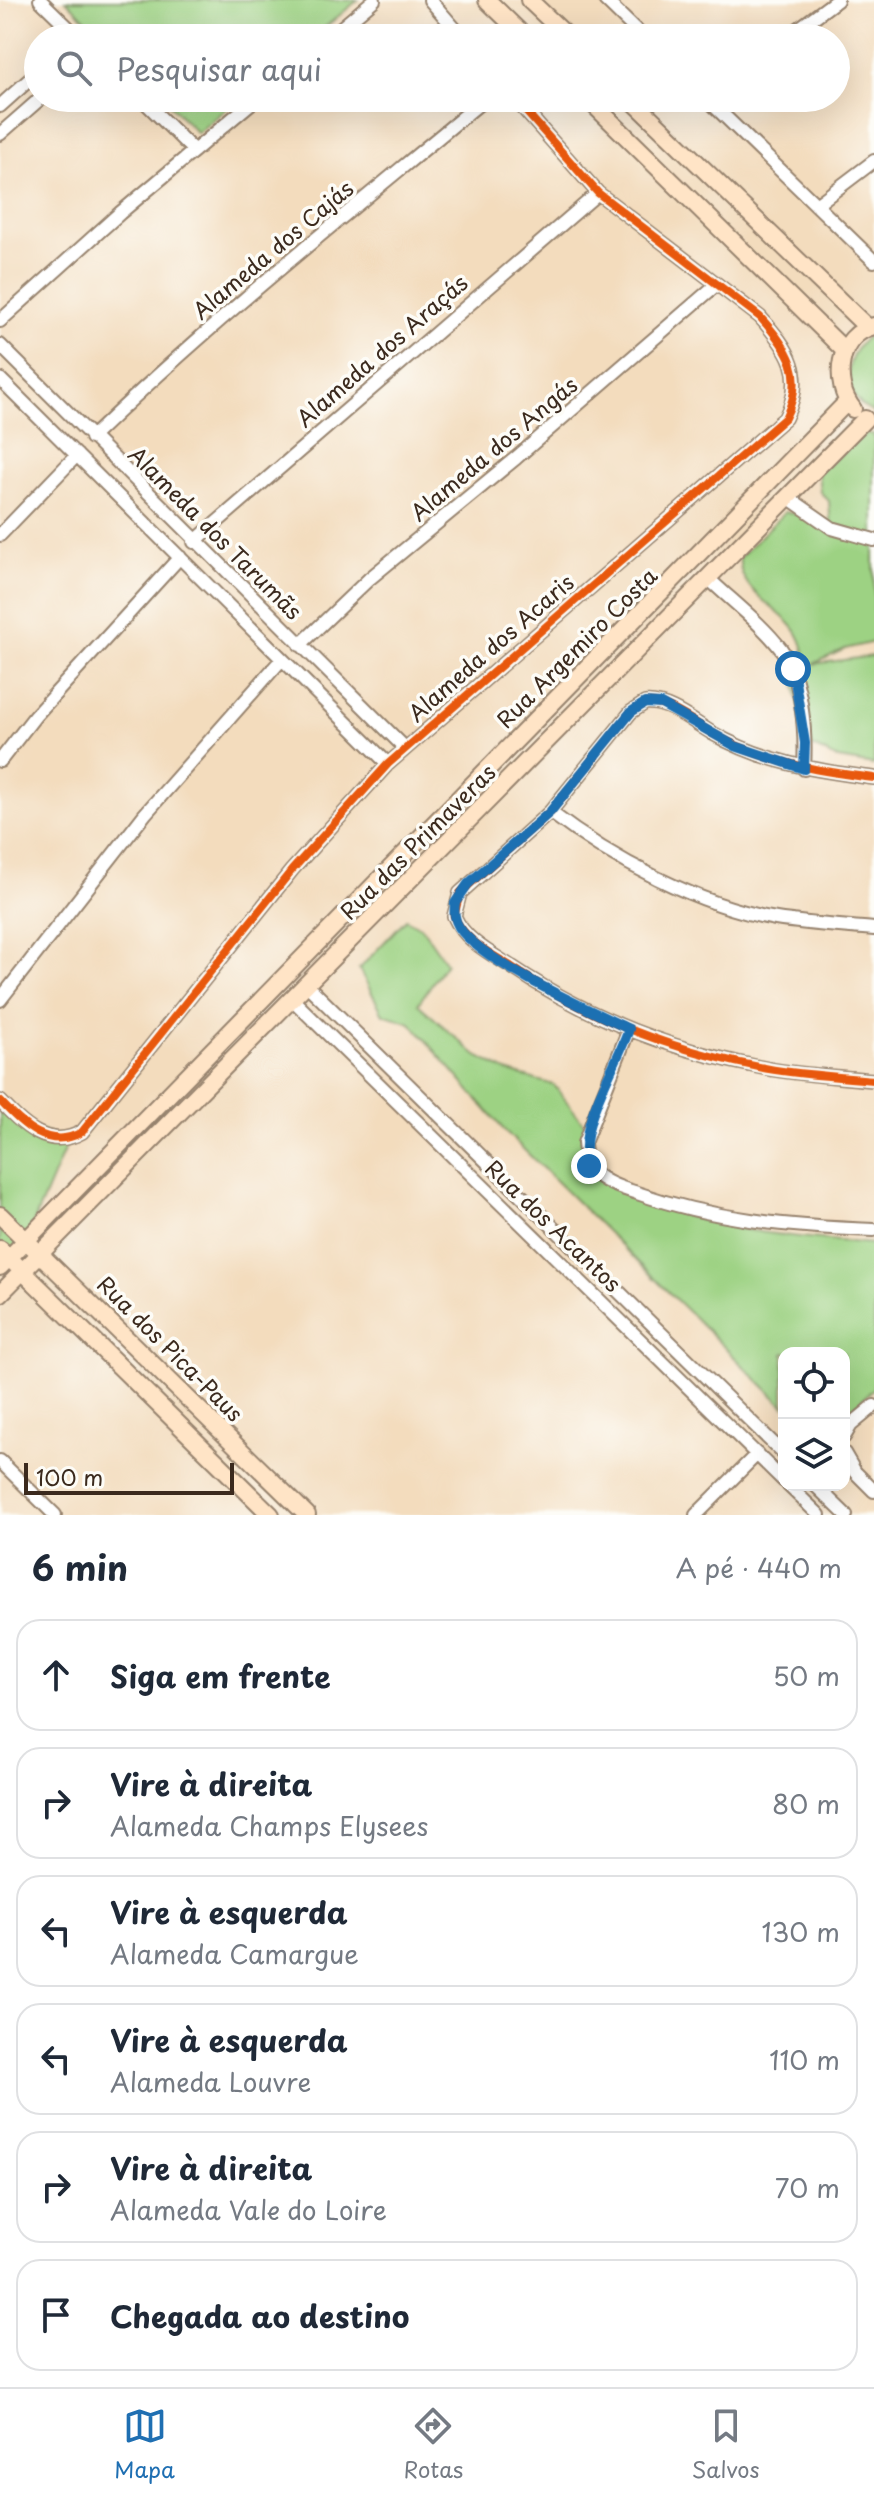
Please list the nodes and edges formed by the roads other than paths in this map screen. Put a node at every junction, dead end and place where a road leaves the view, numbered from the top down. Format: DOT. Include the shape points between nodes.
graph roads {
  1 [pos="40,0"];
  2 [pos="374,0"];
  3 [pos="430,0"];
  4 [pos="487,0"];
  5 [pos="529,0"];
  6 [pos="605,0"];
  7 [pos="837,0"];
  8 [pos="64,24"];
  9 [pos="346,24"];
  10 [pos="451,24"];
  11 [pos="512,24"];
  12 [pos="554,24"];
  13 [pos="630,24"];
  14 [pos="805,24"];
  15 [pos="24,85"];
  16 [pos="0,106"];
  17 [pos="25,112"];
  18 [pos="155,112"];
  19 [pos="240,112"];
  20 [pos="469,112"];
  21 [pos="526,112"];
  22 [pos="601,112"];
  23 [pos="645,112"];
  24 [pos="722,112"];
  25 [pos="0,134"];
  26 [pos="194,151"];
  27 [pos="874,161"];
  28 [pos="598,193"];
  29 [pos="816,205"];
  30 [pos="874,261"];
  31 [pos="716,285"];
  32 [pos="0,321"];
  33 [pos="871,327"];
  34 [pos="0,345"];
  35 [pos="845,351"];
  36 [pos="0,379"];
  37 [pos="39,385"];
  38 [pos="23,401"];
  39 [pos="847,402"];
  40 [pos="869,421"];
  41 [pos="91,438"];
  42 [pos="77,455"];
  43 [pos="144,491"];
  44 [pos="789,498"];
  45 [pos="130,505"];
  46 [pos="732,523"];
  47 [pos="0,535"];
  48 [pos="874,540"];
  49 [pos="194,542"];
  50 [pos="744,544"];
  51 [pos="180,557"];
  52 [pos="710,580"];
  53 [pos="249,595"];
  54 [pos="234,611"];
  55 [pos="300,645"];
  56 [pos="282,659"];
  57 [pos="557,698"];
  58 [pos="574,716"];
  59 [pos="404,747"];
  60 [pos="0,761"];
  61 [pos="388,764"];
  62 [pos="804,769"];
  63 [pos="874,778"];
  64 [pos="550,812"];
  65 [pos="874,929"];
  66 [pos="308,986"];
  67 [pos="0,1000"];
  68 [pos="293,1000"];
  69 [pos="629,1029"];
  70 [pos="874,1080"];
  71 [pos="0,1101"];
  72 [pos="0,1215"];
  73 [pos="874,1230"];
  74 [pos="26,1240"];
  75 [pos="40,1252"];
  76 [pos="3,1258"];
  77 [pos="22,1272"];
  78 [pos="0,1294"];
  79 [pos="874,1406"];
  80 [pos="850,1427"];
  81 [pos="778,1448"];
  82 [pos="757,1454"];
  83 [pos="0,1461"];
  84 [pos="850,1463"];
  85 [pos="778,1475"];
  86 [pos="794,1491"];
  87 [pos="821,1491"];
  88 [pos="874,1491"];
  89 [pos="55,1515"];
  90 [pos="271,1515"];
  91 [pos="307,1515"];
  92 [pos="696,1515"];
  93 [pos="819,1515"];
  94 [pos="846,1515"];
  1 -- 8 [label="street"];
  2 -- 9 [label="street"];
  3 -- 10 [label="street"];
  4 -- 11 [label="street"];
  5 -- 12 [label="street"];
  6 -- 13 [label="street"];
  7 -- 14 [label="street"];
  15 -- 16 [label="street"];
  17 -- 25 [label="street"];
  18 -- 26 [label="street"];
  19 -- 26 [label="street"];
  20 -- 41 [label="street, Alameda dos Cajás" via="300,252"];
  21 -- 28 [label="street, Alameda dos Acaris"];
  22 -- 35 [label="street"];
  23 -- 33 [label="street"];
  24 -- 29 [label="street"];
  26 -- 32 [label="street"];
  27 -- 29 [label="street"];
  28 -- 31 [label="street, Alameda dos Acaris"];
  28 -- 49 [label="street, Alameda dos Araçás"];
  29 -- 30 [label="street"];
  31 -- 55 [label="street, Alameda dos Angás" via="369,579"];
  31 -- 59 [label="street, Alameda dos Acaris" via="760,317 790,357 796,378 785,418"];
  33 -- 35 [label="street"];
  34 -- 37 [label="street, Alameda dos Tarumãs"];
  35 -- 39 [label="street" via="840,386"];
  36 -- 38 [label="street, Alameda dos Tarumãs"];
  37 -- 38 [label="street"];
  37 -- 41 [label="street, Alameda dos Tarumãs"];
  38 -- 42 [label="street, Alameda dos Tarumãs"];
  39 -- 40 [label="street"];
  39 -- 46 [label="street, Rua Argemiro Costa"];
  40 -- 44 [label="street, Rua das Primaveras"];
  41 -- 43 [label="street, Alameda dos Tarumãs"];
  42 -- 45 [label="street, Alameda dos Tarumãs"];
  42 -- 47 [label="street"];
  43 -- 45 [label="street"];
  43 -- 49 [label="street, Alameda dos Tarumãs"];
  44 -- 48 [label="street" via="832,528"];
  44 -- 50 [label="street, Rua das Primaveras"];
  45 -- 51 [label="street, Alameda dos Tarumãs"];
  46 -- 50 [label="street"];
  46 -- 57 [label="street, Rua Argemiro Costa"];
  49 -- 53 [label="street, Alameda dos Tarumãs"];
  50 -- 52 [label="street, Rua das Primaveras"];
  51 -- 54 [label="street, Alameda dos Tarumãs"];
  51 -- 60 [label="street"];
  52 -- 58 [label="street, Rua das Primaveras"];
  52 -- 62 [label="street" via="765,631 793,669"];
  53 -- 54 [label="street"];
  53 -- 55 [label="street, Alameda dos Tarumãs"];
  54 -- 56 [label="street, Alameda dos Tarumãs"];
  55 -- 59 [label="street, Alameda dos Tarumãs"];
  56 -- 61 [label="street, Alameda dos Tarumãs"];
  56 -- 67 [label="street" via="145,814"];
  57 -- 58 [label="street"];
  57 -- 74 [label="street, Rua Argemiro Costa"];
  58 -- 66 [label="street, Rua das Primaveras"];
  59 -- 61 [label="street, Alameda dos Acaris"];
  61 -- 71 [label="street, Alameda dos Acaris" via="282,881 96,1118 69,1139 55,1141 28,1128"];
  62 -- 63 [label="street"];
  62 -- 64 [label="street" via="735,746 661,704 645,703 631,712"];
  64 -- 65 [label="street" via="605,850 689,893 774,919"];
  64 -- 69 [label="street" via="468,884 455,903 459,928 546,990"];
  66 -- 68 [label="street, Rua das Primaveras"];
  66 -- 81 [label="street, Rua dos Acantos"];
  68 -- 75 [label="street, Rua das Primaveras"];
  68 -- 82 [label="street, Rua dos Acantos"];
  69 -- 70 [label="street" via="761,1068"];
  69 -- 73 [label="street" via="588,1129 585,1155 595,1174 675,1206 790,1227"];
  72 -- 74 [label="street, Rua dos Pica-Paus"];
  74 -- 75 [label="street, Rua dos Pica-Paus"];
  74 -- 76 [label="street, Rua Argemiro Costa"];
  75 -- 77 [label="street, Rua das Primaveras"];
  75 -- 91 [label="street, Rua dos Pica-Paus"];
  76 -- 77 [label="street"];
  77 -- 78 [label="street, Rua das Primaveras"];
  77 -- 90 [label="street"];
  79 -- 80 [label="street"];
  82 -- 85 [label="street, Rua dos Acantos"];
  82 -- 92 [label="street"];
  83 -- 89 [label="street"];
  84 -- 88 [label="street"];
  86 -- 93 [label="street"];
  87 -- 94 [label="street"];
}
